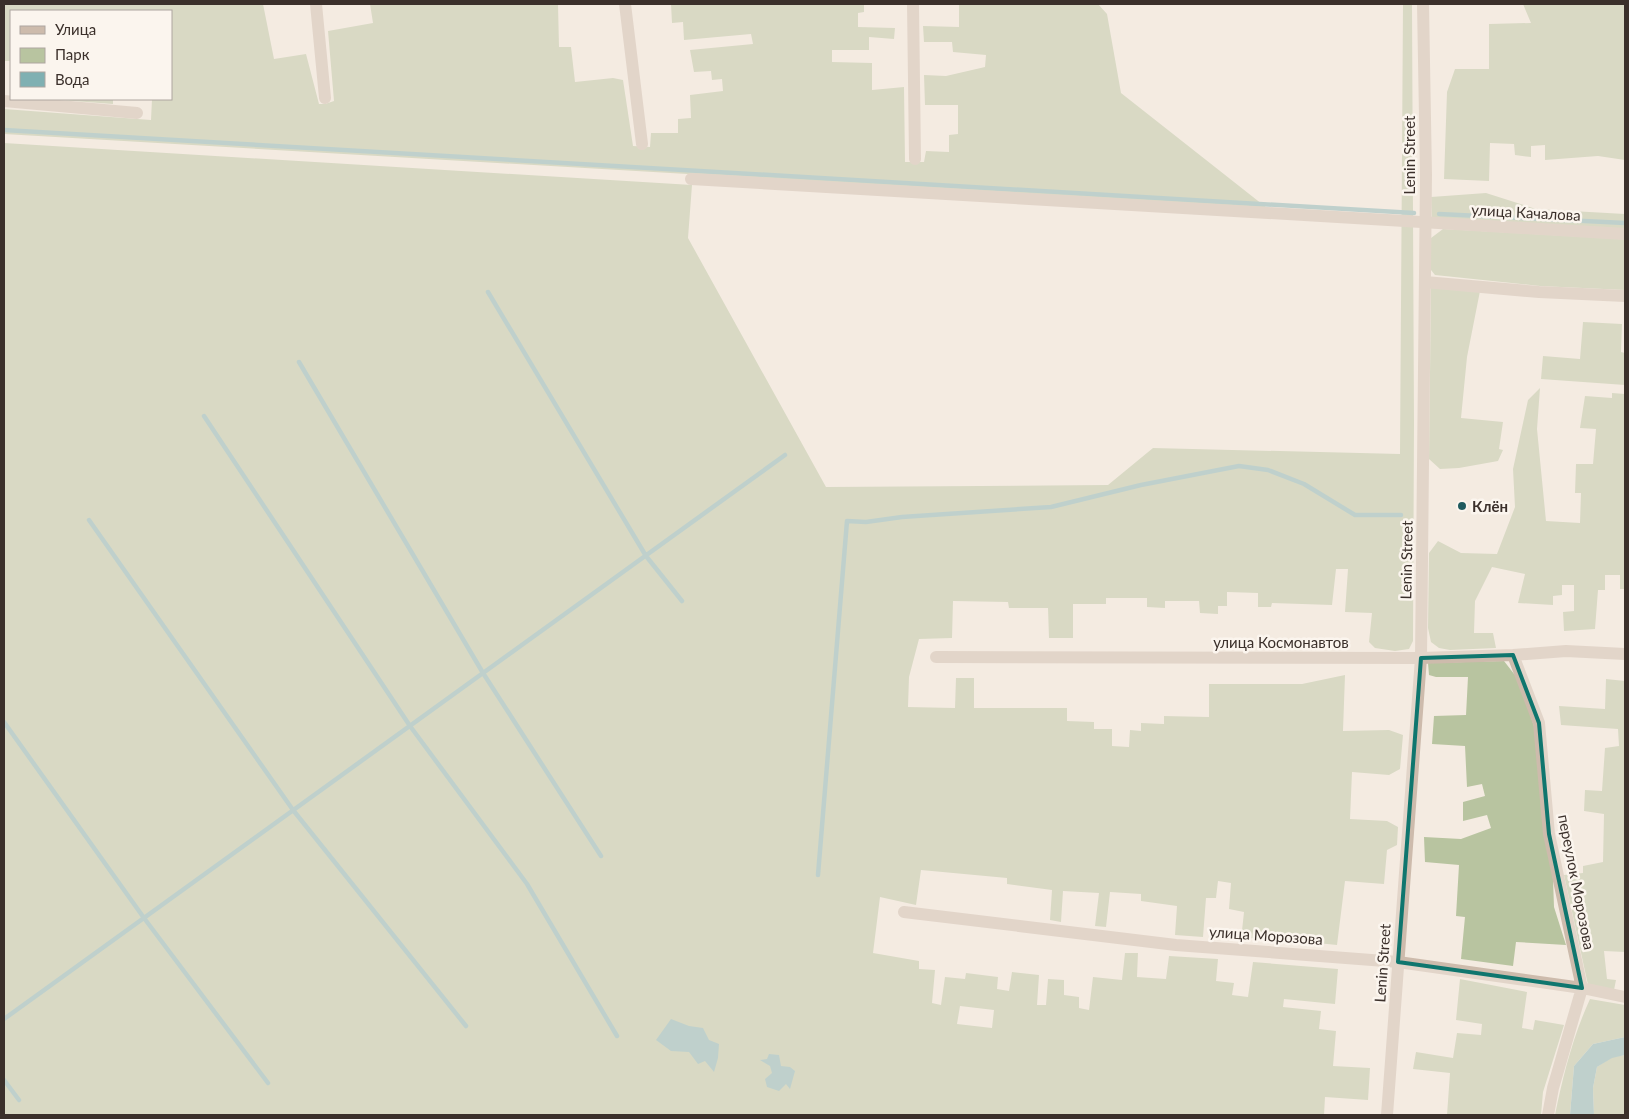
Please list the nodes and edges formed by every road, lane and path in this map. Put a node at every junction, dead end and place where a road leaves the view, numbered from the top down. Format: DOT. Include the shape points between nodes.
graph roads {
  1 [pos="316,4"];
  2 [pos="625,4"];
  3 [pos="913,4"];
  4 [pos="1424,4"];
  5 [pos="325,98"];
  6 [pos="4,101"];
  7 [pos="137,113"];
  8 [pos="642,144"];
  9 [pos="915,159"];
  10 [pos="691,180"];
  11 [pos="1425,223"];
  12 [pos="1625,234"];
  13 [pos="1425,282"];
  14 [pos="1625,296"];
  15 [pos="1625,654"];
  16 [pos="1513,655"];
  17 [pos="936,657"];
  18 [pos="1421,658"];
  19 [pos="904,912"];
  20 [pos="1398,962"];
  21 [pos="1582,988"];
  22 [pos="1625,997"];
  23 [pos="1388,1115"];
  24 [pos="1548,1115"];
  1 -- 5 [label="street"];
  2 -- 8 [label="street"];
  3 -- 9 [label="street"];
  4 -- 11 [label="street, Lenin Street"];
  6 -- 7 [label="street"];
  10 -- 11 [label="street, улица Качалова"];
  11 -- 12 [label="street, улица Качалова"];
  11 -- 13 [label="street, Lenin Street"];
  13 -- 14 [label="street"];
  13 -- 18 [label="street, Lenin Street"];
  15 -- 16 [label="street, улица Космонавтов" via="1566,651"];
  16 -- 18 [label="street, улица Космонавтов"];
  16 -- 21 [label="street, переулок Морозова" via="1539,723 1549,834"];
  17 -- 18 [label="street, улица Космонавтов"];
  18 -- 20 [label="street, Lenin Street"];
  19 -- 20 [label="street, улица Морозова" via="1176,945"];
  20 -- 21 [label="street, улица Морозова"];
  20 -- 23 [label="street, Lenin Street"];
  21 -- 22 [label="street, улица Морозова"];
  21 -- 24 [label="street, переулок Морозова"];
}
